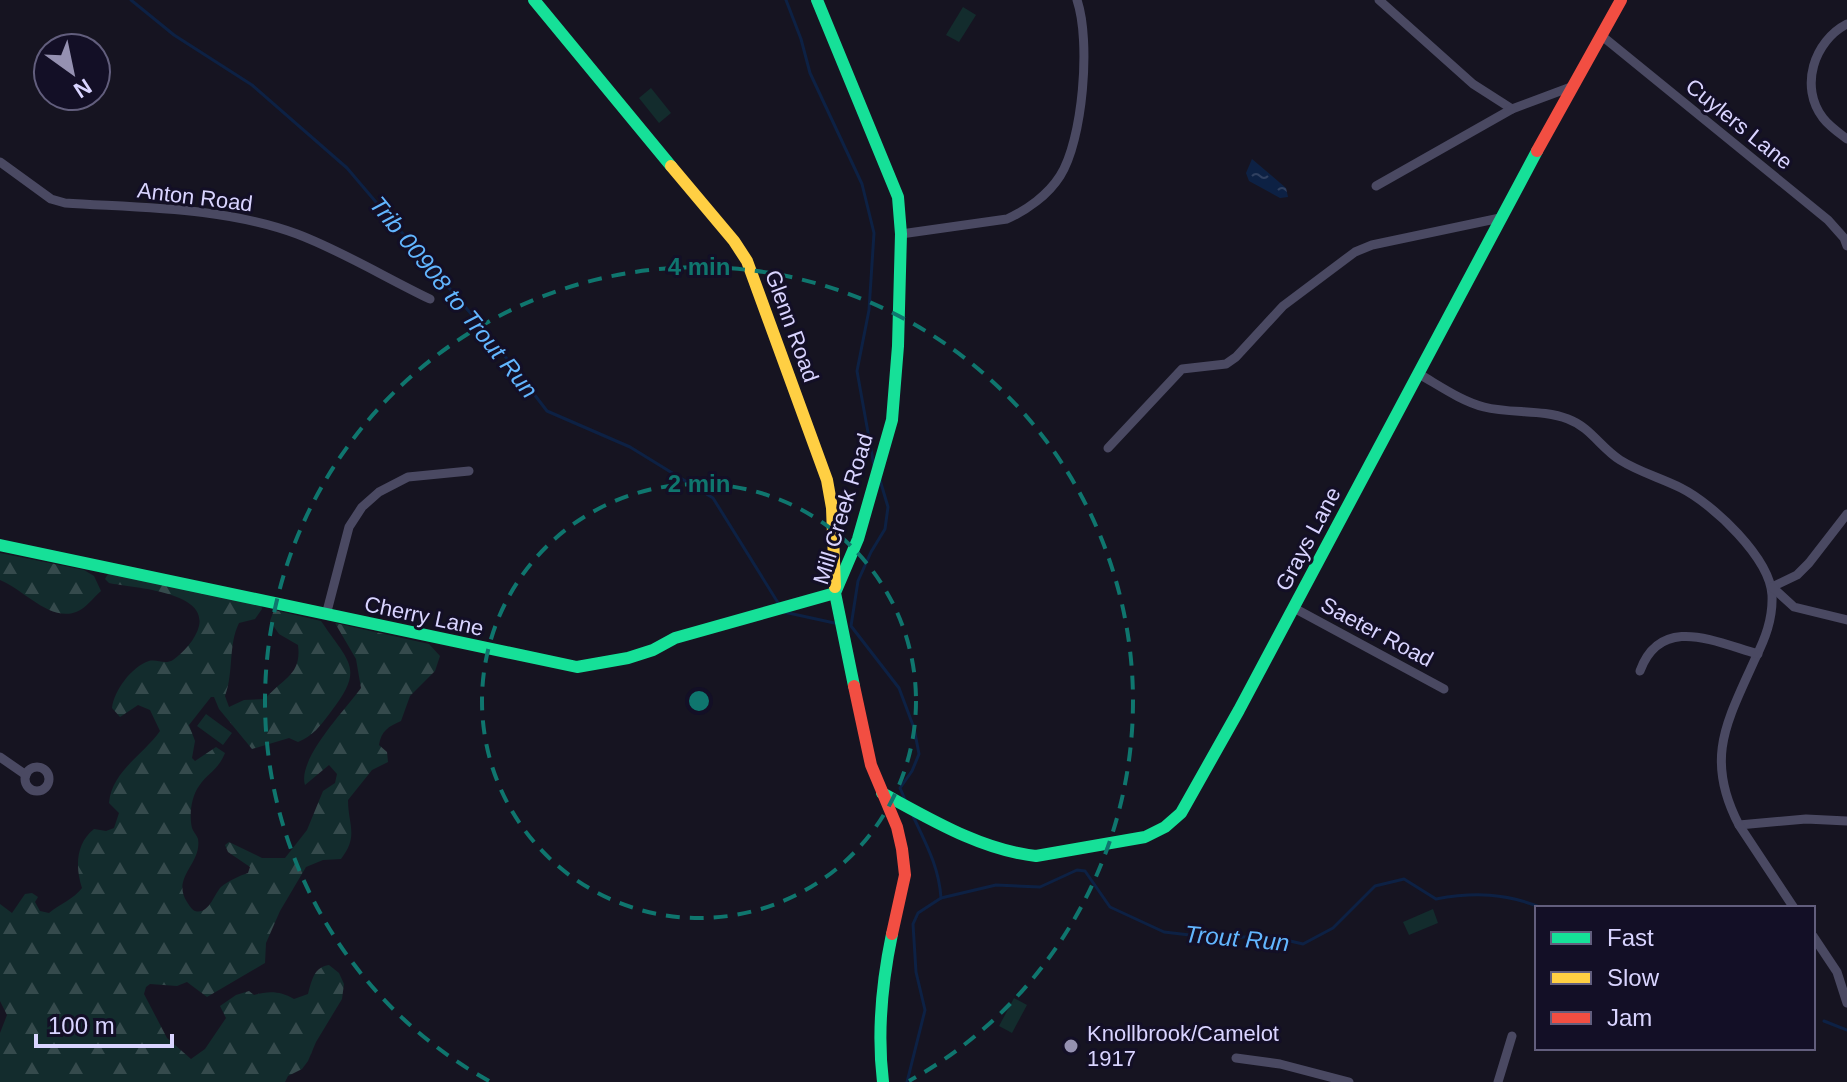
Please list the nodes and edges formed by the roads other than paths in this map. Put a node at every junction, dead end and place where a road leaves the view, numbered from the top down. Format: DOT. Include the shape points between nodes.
graph roads {
  1 [pos="534,0"];
  2 [pos="817,0"];
  3 [pos="1077,0"];
  4 [pos="1379,0"];
  5 [pos="1621,0"];
  6 [pos="1847,24"];
  7 [pos="1602,36"];
  8 [pos="1571,87"];
  9 [pos="1512,109"];
  10 [pos="1847,139"];
  11 [pos="0,162"];
  12 [pos="1376,186"];
  13 [pos="1500,218"];
  14 [pos="901,234"];
  15 [pos="1847,246"];
  16 [pos="430,299"];
  17 [pos="1419,374"];
  18 [pos="1108,448"];
  19 [pos="469,471"];
  20 [pos="1847,514"];
  21 [pos="0,545"];
  22 [pos="1772,587"];
  23 [pos="835,593"];
  24 [pos="1294,608"];
  25 [pos="326,615"];
  26 [pos="1847,620"];
  27 [pos="1758,654"];
  28 [pos="1640,671"];
  29 [pos="1444,689"];
  30 [pos="0,757"];
  31 [pos="26,775"];
  32 [pos="882,793"];
  33 [pos="1847,821"];
  34 [pos="1739,825"];
  35 [pos="1793,906"];
  36 [pos="1815,939"];
  37 [pos="1847,1003"];
  38 [pos="1512,1036"];
  39 [pos="1236,1058"];
  40 [pos="883,1082"];
  41 [pos="1349,1082"];
  42 [pos="1498,1082"];
  1 -- 23 [label="street, Glenn Road" via="747,261 827,480"];
  2 -- 14 [label="street, Mill Creek Road" via="898,197"];
  3 -- 14 [label="street" via="1085,33 1081,89 1075,137 1059,179 1024,211 1007,219"];
  4 -- 9 [label="street" via="1473,84"];
  5 -- 7 [label="street, Grays Lane"];
  6 -- 10 [label="street" via="1818,51 1811,75 1817,108"];
  7 -- 8 [label="street, Grays Lane"];
  7 -- 15 [label="street, Cuylers Lane" via="1828,220"];
  8 -- 9 [label="street"];
  8 -- 13 [label="street, Grays Lane"];
  9 -- 12 [label="street"];
  11 -- 16 [label="street, Anton Road" via="51,199 65,203 243,218 298,234"];
  13 -- 17 [label="street, Grays Lane"];
  13 -- 18 [label="street" via="1355,252 1283,306 1226,364 1182,369"];
  14 -- 23 [label="street, Mill Creek Road" via="892,420 858,539"];
  17 -- 22 [label="street" via="1486,408 1560,416 1576,423 1621,460 1702,503 1754,551"];
  17 -- 24 [label="street, Grays Lane"];
  19 -- 25 [label="street" via="408,477 362,507 349,527"];
  20 -- 22 [label="street" via="1797,575"];
  21 -- 25 [label="street, Cherry Lane"];
  22 -- 26 [label="street" via="1794,607"];
  22 -- 27 [label="street" via="1769,624"];
  23 -- 25 [label="street, Cherry Lane" via="577,667"];
  23 -- 32 [label="street, Mill Creek Road" via="871,765"];
  24 -- 29 [label="street, Saeter Road"];
  24 -- 32 [label="street, Grays Lane" via="1196,790 1181,813 1145,837 1018,856"];
  27 -- 28 [label="street" via="1684,635 1656,646"];
  27 -- 34 [label="street" via="1725,726 1721,749 1726,799"];
  30 -- 31 [label="street"];
  32 -- 40 [label="street, Mill Creek Road" via="897,827 905,875 881,1015"];
  33 -- 34 [label="street"];
  34 -- 35 [label="street"];
  36 -- 37 [label="street" via="1837,972"];
  38 -- 42 [label="street"];
  39 -- 41 [label="street"];
}
